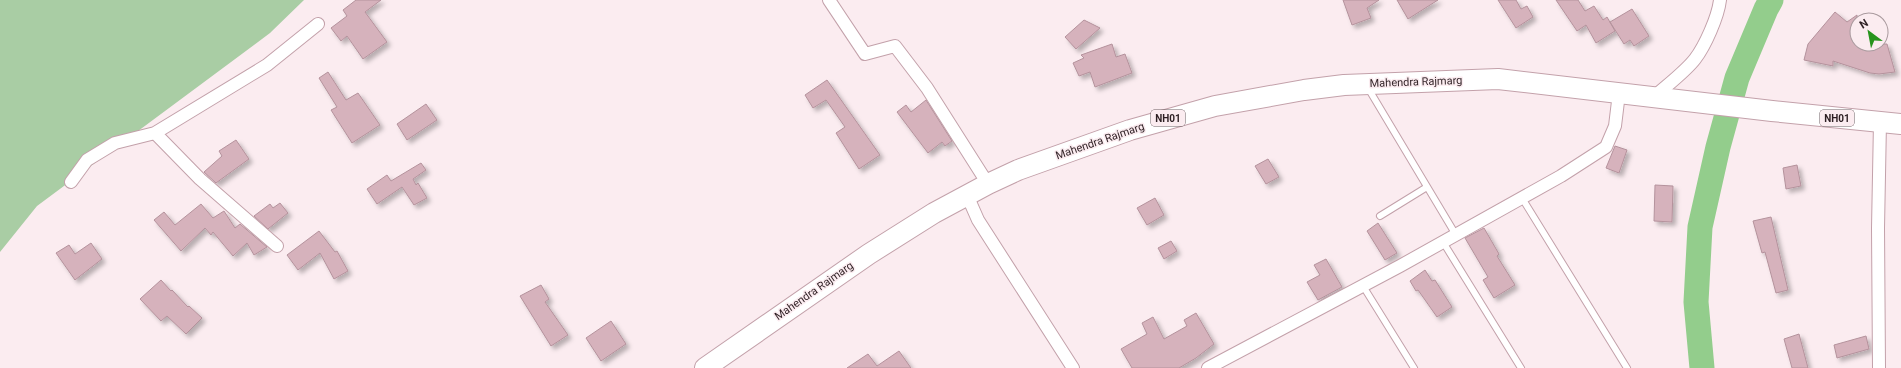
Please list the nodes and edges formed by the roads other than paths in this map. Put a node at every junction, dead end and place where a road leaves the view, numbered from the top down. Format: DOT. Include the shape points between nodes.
graph roads {
  1 [pos="829,0"];
  2 [pos="1718,2"];
  3 [pos="318,24"];
  4 [pos="1365,84"];
  5 [pos="1619,93"];
  6 [pos="1654,97"];
  7 [pos="1880,122"];
  8 [pos="1901,124"];
  9 [pos="155,133"];
  10 [pos="71,182"];
  11 [pos="988,184"];
  12 [pos="1427,187"];
  13 [pos="967,195"];
  14 [pos="1522,198"];
  15 [pos="1380,216"];
  16 [pos="1456,235"];
  17 [pos="1443,242"];
  18 [pos="277,246"];
  19 [pos="1363,286"];
  20 [pos="705,368"];
  21 [pos="1073,368"];
  22 [pos="1208,368"];
  23 [pos="1414,368"];
  24 [pos="1521,368"];
  25 [pos="1628,368"];
  26 [pos="1879,368"];
  1 -- 11 [label="street" via="865,54 895,46 927,88"];
  2 -- 6 [label="street" via="1708,35 1695,60"];
  3 -- 9 [label="street" via="267,65"];
  4 -- 5 [label="highway, Mahendra Rajmarg / NH01" via="1498,79"];
  4 -- 11 [label="highway, Mahendra Rajmarg / NH01" via="1304,90 1215,106 1173,117 1018,170"];
  4 -- 12 [label="lane"];
  5 -- 6 [label="highway, Mahendra Rajmarg / NH01"];
  5 -- 14 [label="street" via="1615,126 1606,147"];
  6 -- 7 [label="highway, Mahendra Rajmarg / NH01"];
  7 -- 8 [label="highway, NH01"];
  7 -- 26 [label="street"];
  9 -- 10 [label="street" via="115,143 87,160"];
  9 -- 18 [label="street" via="200,180"];
  11 -- 13 [label="highway, Mahendra Rajmarg / NH01"];
  12 -- 15 [label="lane"];
  12 -- 16 [label="lane"];
  13 -- 20 [label="highway, Mahendra Rajmarg / NH01" via="869,254"];
  13 -- 21 [label="street" via="978,220"];
  14 -- 16 [label="street"];
  14 -- 25 [label="lane"];
  16 -- 17 [label="street"];
  17 -- 19 [label="street"];
  17 -- 24 [label="lane"];
  19 -- 22 [label="street"];
  19 -- 23 [label="lane"];
}
